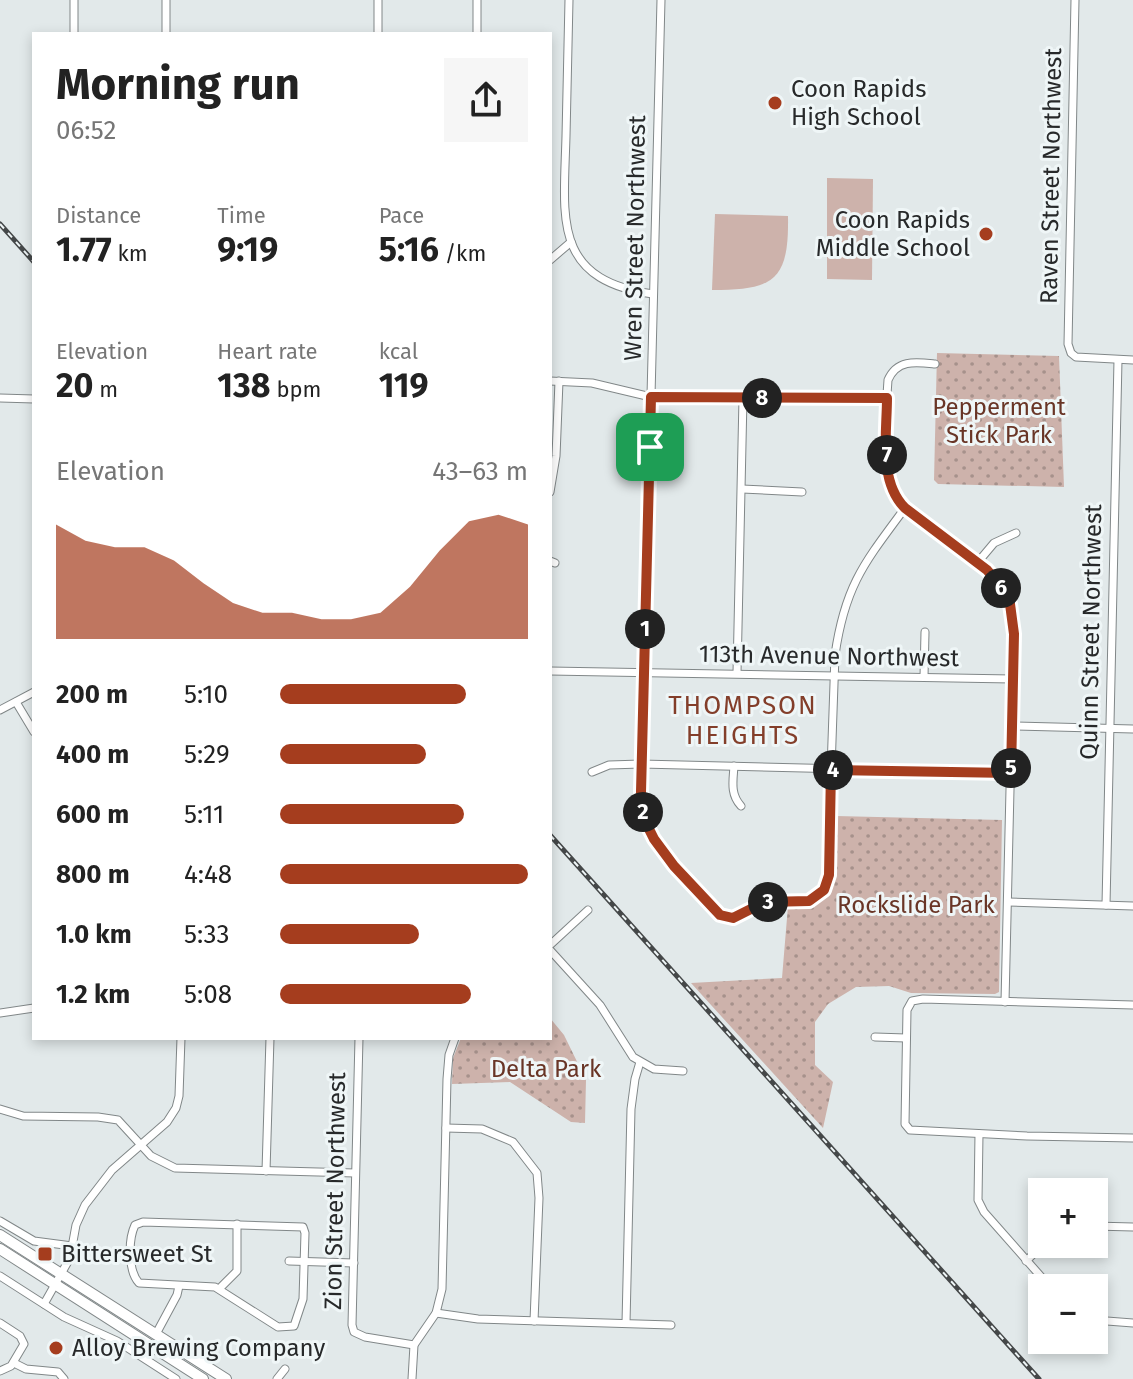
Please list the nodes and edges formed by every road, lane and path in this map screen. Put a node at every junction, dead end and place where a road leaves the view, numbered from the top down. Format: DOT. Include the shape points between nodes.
graph roads {
  1 [pos="74,0"];
  2 [pos="166,0"];
  3 [pos="378,0"];
  4 [pos="477,0"];
  5 [pos="569,0"];
  6 [pos="661,0"];
  7 [pos="1075,0"];
  8 [pos="74,32"];
  9 [pos="166,32"];
  10 [pos="378,32"];
  11 [pos="477,32"];
  12 [pos="571,242"];
  13 [pos="552,258"];
  14 [pos="653,294"];
  15 [pos="1118,360"];
  16 [pos="1133,360"];
  17 [pos="935,364"];
  18 [pos="554,381"];
  19 [pos="651,397"];
  20 [pos="0,398"];
  21 [pos="743,398"];
  22 [pos="887,398"];
  23 [pos="32,399"];
  24 [pos="552,480"];
  25 [pos="742,489"];
  26 [pos="802,492"];
  27 [pos="905,508"];
  28 [pos="1016,533"];
  29 [pos="978,562"];
  30 [pos="925,632"];
  31 [pos="552,671"];
  32 [pos="737,673"];
  33 [pos="644,674"];
  34 [pos="834,676"];
  35 [pos="924,677"];
  36 [pos="1012,679"];
  37 [pos="32,693"];
  38 [pos="16,702"];
  39 [pos="0,710"];
  40 [pos="1011,726"];
  41 [pos="1109,728"];
  42 [pos="32,729"];
  43 [pos="1133,729"];
  44 [pos="641,764"];
  45 [pos="734,766"];
  46 [pos="831,770"];
  47 [pos="592,772"];
  48 [pos="1011,773"];
  49 [pos="741,806"];
  50 [pos="1008,902"];
  51 [pos="1106,905"];
  52 [pos="1133,906"];
  53 [pos="588,910"];
  54 [pos="552,946"];
  55 [pos="552,950"];
  56 [pos="1005,1002"];
  57 [pos="1133,1005"];
  58 [pos="32,1008"];
  59 [pos="0,1013"];
  60 [pos="875,1037"];
  61 [pos="906,1038"];
  62 [pos="181,1040"];
  63 [pos="270,1040"];
  64 [pos="359,1040"];
  65 [pos="454,1040"];
  66 [pos="640,1062"];
  67 [pos="683,1071"];
  68 [pos="0,1109"];
  69 [pos="446,1128"];
  70 [pos="979,1134"];
  71 [pos="1133,1138"];
  72 [pos="140,1145"];
  73 [pos="266,1171"];
  74 [pos="355,1173"];
  75 [pos="0,1221"];
  76 [pos="237,1224"];
  77 [pos="1108,1226"];
  78 [pos="1133,1227"];
  79 [pos="0,1235"];
  80 [pos="72,1246"];
  81 [pos="0,1249"];
  82 [pos="1029,1258"];
  83 [pos="289,1261"];
  84 [pos="304,1261"];
  85 [pos="1026,1261"];
  86 [pos="354,1263"];
  87 [pos="62,1274"];
  88 [pos="1038,1274"];
  89 [pos="0,1276"];
  90 [pos="56,1285"];
  91 [pos="179,1286"];
  92 [pos="220,1288"];
  93 [pos="44,1304"];
  94 [pos="436,1313"];
  95 [pos="534,1321"];
  96 [pos="1108,1321"];
  97 [pos="0,1323"];
  98 [pos="626,1323"];
  99 [pos="1133,1323"];
  100 [pos="671,1325"];
  101 [pos="156,1334"];
  102 [pos="414,1345"];
  103 [pos="14,1363"];
  104 [pos="285,1369"];
  105 [pos="0,1371"];
  106 [pos="63,1377"];
  107 [pos="176,1379"];
  108 [pos="203,1379"];
  109 [pos="226,1379"];
  110 [pos="277,1379"];
  111 [pos="412,1379"];
  1 -- 8 [label="street"];
  2 -- 9 [label="street"];
  3 -- 10 [label="street"];
  4 -- 11 [label="street"];
  5 -- 12 [label="street" via="564,197"];
  6 -- 14 [label="street, Wren Street Northwest"];
  7 -- 15 [label="street, Raven Street Northwest" via="1068,344 1071,353 1083,358"];
  12 -- 13 [label="street"];
  12 -- 14 [label="street" via="595,275"];
  14 -- 19 [label="street, Wren Street Northwest"];
  15 -- 16 [label="street"];
  15 -- 41 [label="street, Quinn Street Northwest"];
  17 -- 22 [label="street" via="897,366 888,380"];
  18 -- 19 [label="street" via="592,383"];
  18 -- 24 [label="street"];
  19 -- 21 [label="street"];
  19 -- 33 [label="street, Wren Street Northwest"];
  20 -- 23 [label="street"];
  21 -- 22 [label="street"];
  21 -- 25 [label="street"];
  22 -- 27 [label="street" via="888,475"];
  25 -- 26 [label="street"];
  25 -- 32 [label="street"];
  27 -- 29 [label="street"];
  27 -- 34 [label="street" via="864,563 845,600"];
  28 -- 29 [label="street" via="994,543"];
  29 -- 36 [label="street" via="1010,604"];
  30 -- 35 [label="street"];
  31 -- 33 [label="street, 113th Avenue Northwest"];
  32 -- 33 [label="street, 113th Avenue Northwest"];
  32 -- 34 [label="street, 113th Avenue Northwest"];
  33 -- 44 [label="street, Wren Street Northwest"];
  34 -- 35 [label="street, 113th Avenue Northwest"];
  34 -- 46 [label="street"];
  35 -- 36 [label="street, 113th Avenue Northwest"];
  36 -- 40 [label="street"];
  37 -- 38 [label="street"];
  38 -- 39 [label="street"];
  38 -- 42 [label="street"];
  40 -- 41 [label="street"];
  40 -- 48 [label="street"];
  41 -- 43 [label="street"];
  41 -- 51 [label="street, Quinn Street Northwest"];
  44 -- 45 [label="street"];
  44 -- 46 [label="street, Wren Street Northwest" via="645,821 654,839 716,912 733,918 765,902 809,901 824,890 829,875"];
  44 -- 47 [label="street" via="609,765"];
  45 -- 46 [label="street"];
  45 -- 49 [label="street" via="733,791"];
  46 -- 48 [label="street"];
  48 -- 50 [label="street"];
  50 -- 51 [label="street"];
  50 -- 56 [label="street"];
  51 -- 52 [label="street"];
  53 -- 54 [label="street"];
  55 -- 66 [label="street"];
  56 -- 57 [label="street"];
  56 -- 61 [label="street" via="912,1001"];
  58 -- 59 [label="street"];
  60 -- 61 [label="street"];
  61 -- 70 [label="street" via="905,1124 910,1130"];
  62 -- 72 [label="street" via="176,1108"];
  63 -- 73 [label="street"];
  64 -- 74 [label="street, Zion Street Northwest"];
  65 -- 69 [label="street" via="448,1064"];
  66 -- 67 [label="street" via="658,1070"];
  66 -- 98 [label="street" via="631,1109"];
  68 -- 72 [label="street" via="23,1116 118,1120"];
  69 -- 94 [label="street" via="442,1289"];
  69 -- 95 [label="street" via="482,1129 513,1142 537,1173"];
  70 -- 71 [label="street"];
  70 -- 85 [label="street" via="978,1200"];
  72 -- 73 [label="street" via="175,1168"];
  72 -- 80 [label="street" via="85,1205"];
  73 -- 74 [label="street"];
  74 -- 86 [label="street, Zion Street Northwest"];
  75 -- 80 [label="street" via="34,1241"];
  76 -- 84 [label="street" via="303,1227"];
  76 -- 91 [label="street" via="135,1225 135,1280"];
  76 -- 92 [label="street" via="237,1271"];
  77 -- 78 [label="street"];
  79 -- 87 [label="main road"];
  80 -- 87 [label="street"];
  81 -- 90 [label="main road"];
  82 -- 85 [label="street"];
  83 -- 84 [label="street"];
  84 -- 86 [label="street"];
  84 -- 92 [label="street" via="303,1305 291,1328 278,1327"];
  85 -- 88 [label="street"];
  86 -- 102 [label="street, Zion Street Northwest" via="354,1332"];
  87 -- 90 [label="street"];
  87 -- 101 [label="main road"];
  89 -- 93 [label="street"];
  90 -- 93 [label="street"];
  90 -- 108 [label="main road"];
  91 -- 92 [label="street"];
  91 -- 101 [label="street"];
  93 -- 107 [label="street"];
  94 -- 95 [label="street"];
  94 -- 102 [label="street"];
  95 -- 98 [label="street"];
  96 -- 99 [label="street"];
  97 -- 103 [label="street" via="24,1341"];
  98 -- 100 [label="street"];
  101 -- 109 [label="main road"];
  102 -- 111 [label="street"];
  103 -- 105 [label="street"];
  103 -- 106 [label="street"];
  104 -- 110 [label="street"];
}
